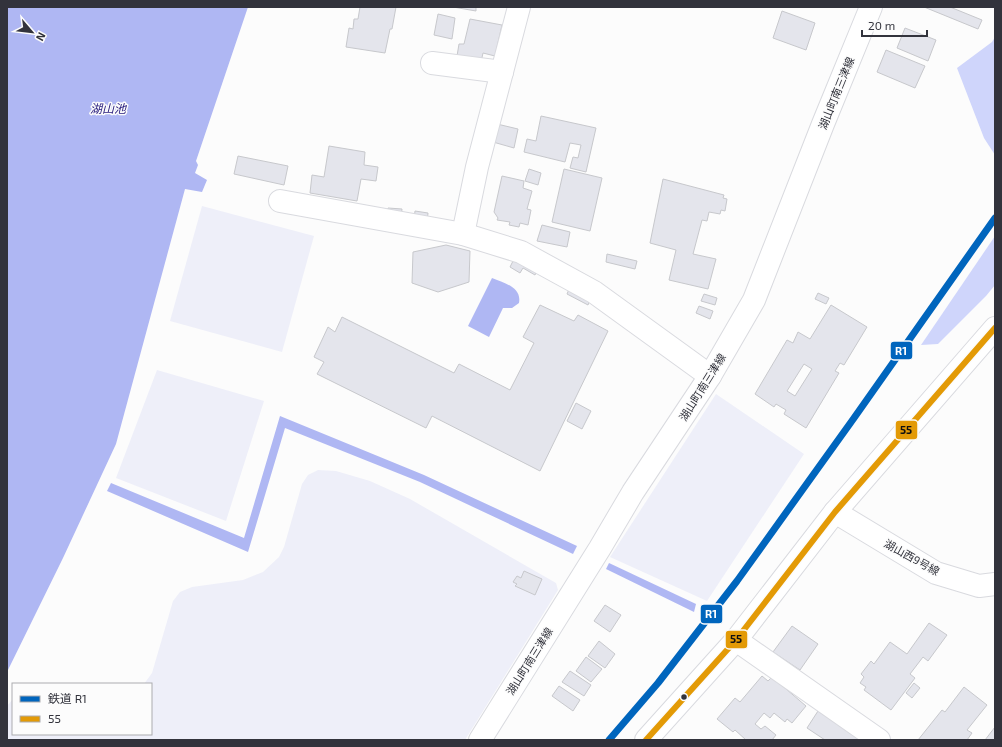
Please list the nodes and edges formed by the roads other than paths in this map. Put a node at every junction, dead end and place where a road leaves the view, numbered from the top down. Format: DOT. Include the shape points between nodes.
graph roads {
  1 [pos="519,7"];
  2 [pos="871,7"];
  3 [pos="432,63"];
  4 [pos="502,72"];
  5 [pos="280,201"];
  6 [pos="463,234"];
  7 [pos="995,328"];
  8 [pos="710,376"];
  9 [pos="835,512"];
  10 [pos="995,584"];
  11 [pos="736,640"];
  12 [pos="480,740"];
  13 [pos="646,740"];
  14 [pos="879,740"];
  1 -- 4 [label="street"];
  2 -- 8 [label="street, 湖山町南三津線" via="754,300"];
  3 -- 4 [label="street"];
  4 -- 6 [label="street"];
  5 -- 6 [label="street"];
  6 -- 8 [label="street" via="521,252 594,292"];
  7 -- 9 [label="street"];
  8 -- 12 [label="street, 湖山町南三津線" via="633,492"];
  9 -- 10 [label="street, 湖山西9号線" via="936,573 979,586"];
  9 -- 11 [label="street"];
  11 -- 13 [label="street"];
  11 -- 14 [label="street"];
}
